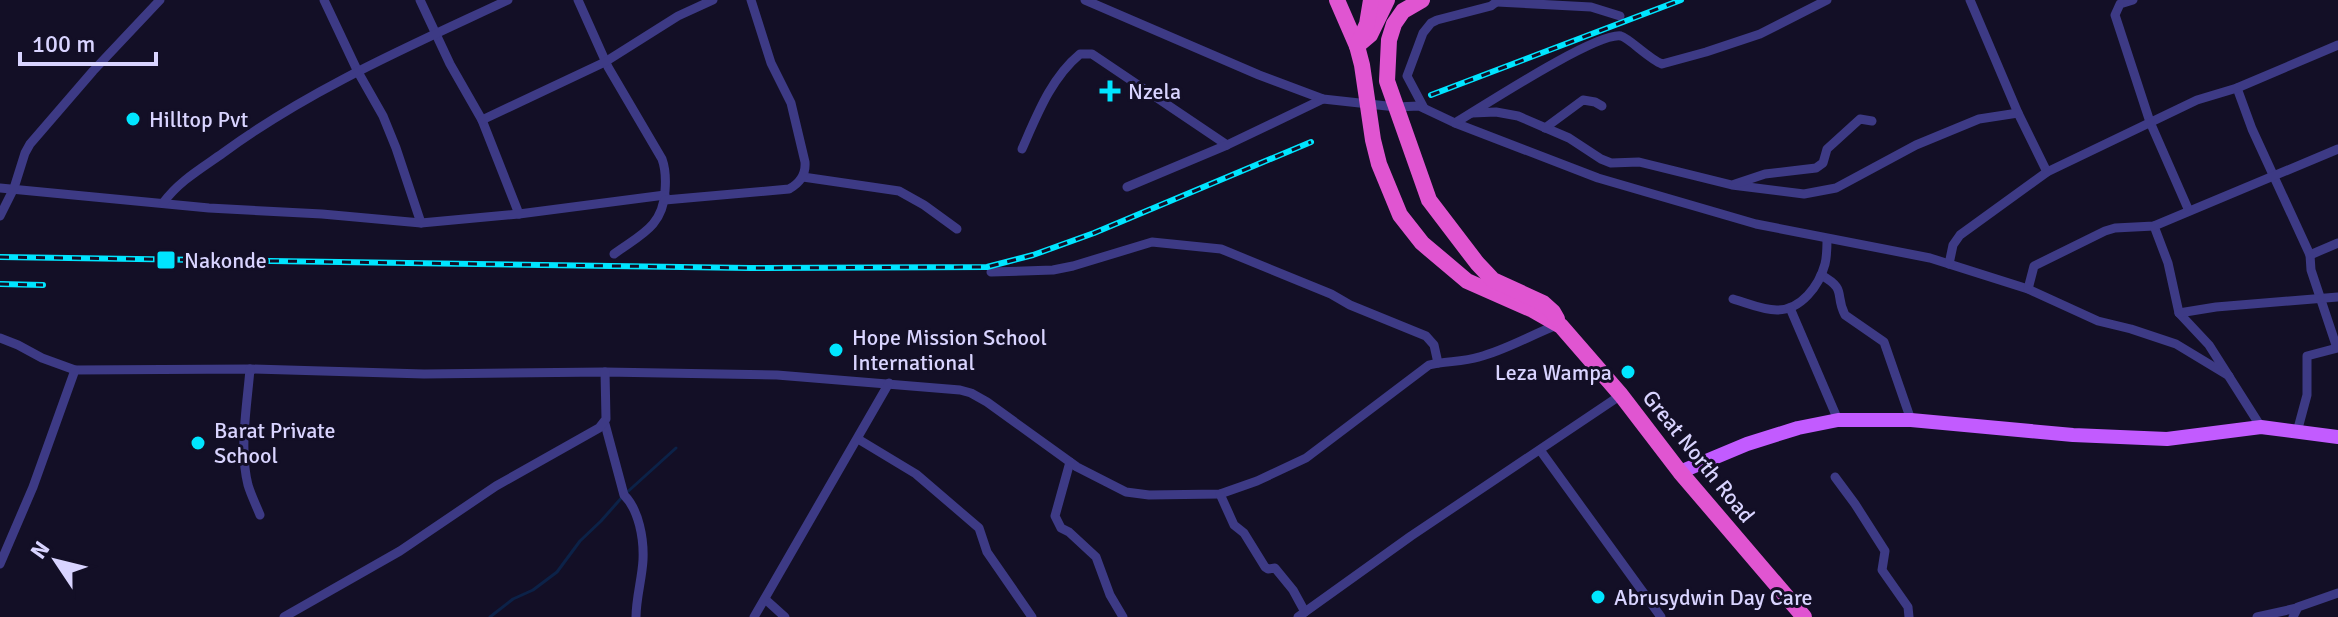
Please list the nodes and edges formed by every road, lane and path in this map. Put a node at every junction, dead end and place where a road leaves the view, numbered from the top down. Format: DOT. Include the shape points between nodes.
graph roads {
  1 [pos="160,0"];
  2 [pos="324,0"];
  3 [pos="420,0"];
  4 [pos="508,0"];
  5 [pos="578,0"];
  6 [pos="713,0"];
  7 [pos="751,0"];
  8 [pos="1085,0"];
  9 [pos="1337,0"];
  10 [pos="1371,0"];
  11 [pos="1387,0"];
  12 [pos="1422,0"];
  13 [pos="1589,0"];
  14 [pos="1827,0"];
  15 [pos="1970,0"];
  16 [pos="2133,0"];
  17 [pos="1498,1"];
  18 [pos="1576,6"];
  19 [pos="1620,16"];
  20 [pos="437,33"];
  21 [pos="2338,45"];
  22 [pos="1357,46"];
  23 [pos="605,62"];
  24 [pos="358,72"];
  25 [pos="2237,88"];
  26 [pos="1323,99"];
  27 [pos="1366,104"];
  28 [pos="1602,106"];
  29 [pos="1396,107"];
  30 [pos="1424,108"];
  31 [pos="1472,113"];
  32 [pos="2018,113"];
  33 [pos="482,120"];
  34 [pos="1872,121"];
  35 [pos="2150,122"];
  36 [pos="1455,123"];
  37 [pos="1545,128"];
  38 [pos="1227,145"];
  39 [pos="1022,149"];
  40 [pos="2338,149"];
  41 [pos="2047,172"];
  42 [pos="2274,176"];
  43 [pos="803,177"];
  44 [pos="1732,185"];
  45 [pos="1127,187"];
  46 [pos="0,188"];
  47 [pos="14,188"];
  48 [pos="665,198"];
  49 [pos="163,203"];
  50 [pos="2189,211"];
  51 [pos="519,214"];
  52 [pos="0,216"];
  53 [pos="421,223"];
  54 [pos="2154,226"];
  55 [pos="957,229"];
  56 [pos="1827,239"];
  57 [pos="2338,243"];
  58 [pos="614,254"];
  59 [pos="2310,255"];
  60 [pos="1949,264"];
  61 [pos="991,272"];
  62 [pos="1821,275"];
  63 [pos="2028,289"];
  64 [pos="2320,297"];
  65 [pos="2338,297"];
  66 [pos="1733,299"];
  67 [pos="1790,308"];
  68 [pos="2179,313"];
  69 [pos="1559,324"];
  70 [pos="0,338"];
  71 [pos="2337,348"];
  72 [pos="1438,363"];
  73 [pos="250,369"];
  74 [pos="75,370"];
  75 [pos="605,372"];
  76 [pos="2229,376"];
  77 [pos="889,383"];
  78 [pos="1621,395"];
  79 [pos="1838,420"];
  80 [pos="1911,420"];
  81 [pos="605,424"];
  82 [pos="2261,427"];
  83 [pos="2297,432"];
  84 [pos="858,439"];
  85 [pos="2333,439"];
  86 [pos="1540,450"];
  87 [pos="1070,462"];
  88 [pos="1680,472"];
  89 [pos="1835,477"];
  90 [pos="1220,494"];
  91 [pos="260,515"];
  92 [pos="0,564"];
  93 [pos="2338,593"];
  94 [pos="765,599"];
  95 [pos="304,612"];
  96 [pos="2295,612"];
  97 [pos="1302,614"];
  98 [pos="284,617"];
  99 [pos="636,617"];
  100 [pos="754,617"];
  101 [pos="785,617"];
  102 [pos="1032,617"];
  103 [pos="1123,617"];
  104 [pos="1661,617"];
  105 [pos="1804,617"];
  106 [pos="1909,617"];
  107 [pos="2257,617"];
  1 -- 47 [label="street" via="30,144"];
  2 -- 24 [label="street"];
  3 -- 20 [label="street"];
  4 -- 20 [label="street"];
  5 -- 23 [label="street"];
  6 -- 23 [label="street"];
  7 -- 43 [label="street" via="771,63 791,103 805,162"];
  8 -- 26 [label="street"];
  9 -- 22 [label="highway"];
  10 -- 22 [label="highway"];
  11 -- 22 [label="highway" via="1370,35"];
  12 -- 29 [label="highway, Great North Road" via="1403,11 1389,40 1387,81"];
  13 -- 18 [label="street"];
  14 -- 31 [label="street" via="1760,34 1662,64 1615,36 1571,54"];
  15 -- 32 [label="street"];
  16 -- 35 [label="street" via="2120,4 2115,15"];
  17 -- 18 [label="street"];
  17 -- 30 [label="street" via="1437,20 1423,33 1407,76"];
  18 -- 19 [label="street"];
  20 -- 24 [label="street"];
  20 -- 33 [label="street"];
  21 -- 25 [label="street"];
  22 -- 27 [label="highway"];
  23 -- 33 [label="street"];
  23 -- 48 [label="street" via="662,159"];
  24 -- 49 [label="street" via="260,125 177,186"];
  24 -- 53 [label="street" via="383,116"];
  25 -- 35 [label="street"];
  25 -- 42 [label="street"];
  26 -- 27 [label="street"];
  26 -- 38 [label="street"];
  27 -- 29 [label="street"];
  27 -- 69 [label="highway" via="1379,164 1400,215 1422,243 1467,281"];
  28 -- 37 [label="street" via="1583,100"];
  29 -- 30 [label="street"];
  29 -- 69 [label="highway, Great North Road" via="1429,200 1487,274 1543,303"];
  30 -- 36 [label="street"];
  31 -- 36 [label="street"];
  31 -- 37 [label="street" via="1506,113"];
  32 -- 41 [label="street"];
  32 -- 44 [label="street" via="1960,126 1836,188 1794,194"];
  33 -- 51 [label="street"];
  34 -- 44 [label="street" via="1860,119 1827,149 1816,168 1765,174"];
  35 -- 41 [label="street"];
  35 -- 50 [label="street"];
  36 -- 56 [label="street" via="1598,178"];
  37 -- 44 [label="street" via="1604,161 1639,162"];
  38 -- 39 [label="street" via="1092,54 1080,54 1043,101"];
  38 -- 45 [label="street"];
  40 -- 42 [label="street"];
  41 -- 60 [label="street" via="1960,235"];
  42 -- 50 [label="street"];
  42 -- 59 [label="street"];
  43 -- 48 [label="street" via="789,189"];
  43 -- 55 [label="street" via="899,191"];
  46 -- 47 [label="street"];
  47 -- 49 [label="street"];
  47 -- 52 [label="street"];
  48 -- 51 [label="street"];
  48 -- 58 [label="street" via="657,221"];
  49 -- 53 [label="street"];
  50 -- 54 [label="street"];
  51 -- 53 [label="street"];
  54 -- 63 [label="street" via="2115,228 2038,264"];
  54 -- 68 [label="street"];
  56 -- 60 [label="street"];
  56 -- 62 [label="street"];
  57 -- 59 [label="street"];
  59 -- 64 [label="street"];
  60 -- 63 [label="street"];
  61 -- 72 [label="street" via="1060,269 1152,242 1221,249 1426,336"];
  62 -- 67 [label="street"];
  62 -- 80 [label="street" via="1840,289 1845,315 1884,342"];
  63 -- 76 [label="street" via="2098,321 2176,344"];
  64 -- 65 [label="street"];
  64 -- 68 [label="street"];
  64 -- 71 [label="street"];
  66 -- 67 [label="street" via="1773,310"];
  67 -- 79 [label="street"];
  68 -- 76 [label="street"];
  69 -- 72 [label="street" via="1484,356"];
  69 -- 78 [label="highway, Great North Road"];
  70 -- 74 [label="street"];
  71 -- 83 [label="street" via="2307,356 2307,395"];
  72 -- 90 [label="street" via="1421,369 1306,458"];
  73 -- 74 [label="street"];
  73 -- 75 [label="street"];
  73 -- 91 [label="street" via="246,471"];
  74 -- 92 [label="street"];
  75 -- 77 [label="street"];
  75 -- 81 [label="street"];
  76 -- 82 [label="street"];
  77 -- 84 [label="street"];
  77 -- 87 [label="street" via="971,393"];
  78 -- 86 [label="street"];
  78 -- 88 [label="highway, Great North Road"];
  79 -- 80 [label="main road"];
  79 -- 88 [label="main road" via="1747,444"];
  80 -- 82 [label="main road" via="2167,439"];
  81 -- 95 [label="street" via="484,493"];
  81 -- 99 [label="street" via="624,495 638,523 643,557"];
  82 -- 83 [label="main road"];
  83 -- 85 [label="main road"];
  84 -- 94 [label="street"];
  84 -- 102 [label="street" via="916,474 979,528 987,552"];
  86 -- 97 [label="street"];
  86 -- 104 [label="street"];
  87 -- 90 [label="street" via="1126,492"];
  87 -- 103 [label="street" via="1055,516 1061,528 1098,559"];
  88 -- 105 [label="highway, Great North Road"];
  89 -- 106 [label="street" via="1885,551 1882,570 1908,607"];
  90 -- 97 [label="street" via="1234,525 1265,567 1282,575"];
  93 -- 96 [label="street"];
  94 -- 100 [label="street"];
  94 -- 101 [label="street"];
  95 -- 98 [label="street"];
  96 -- 107 [label="street"];
}
